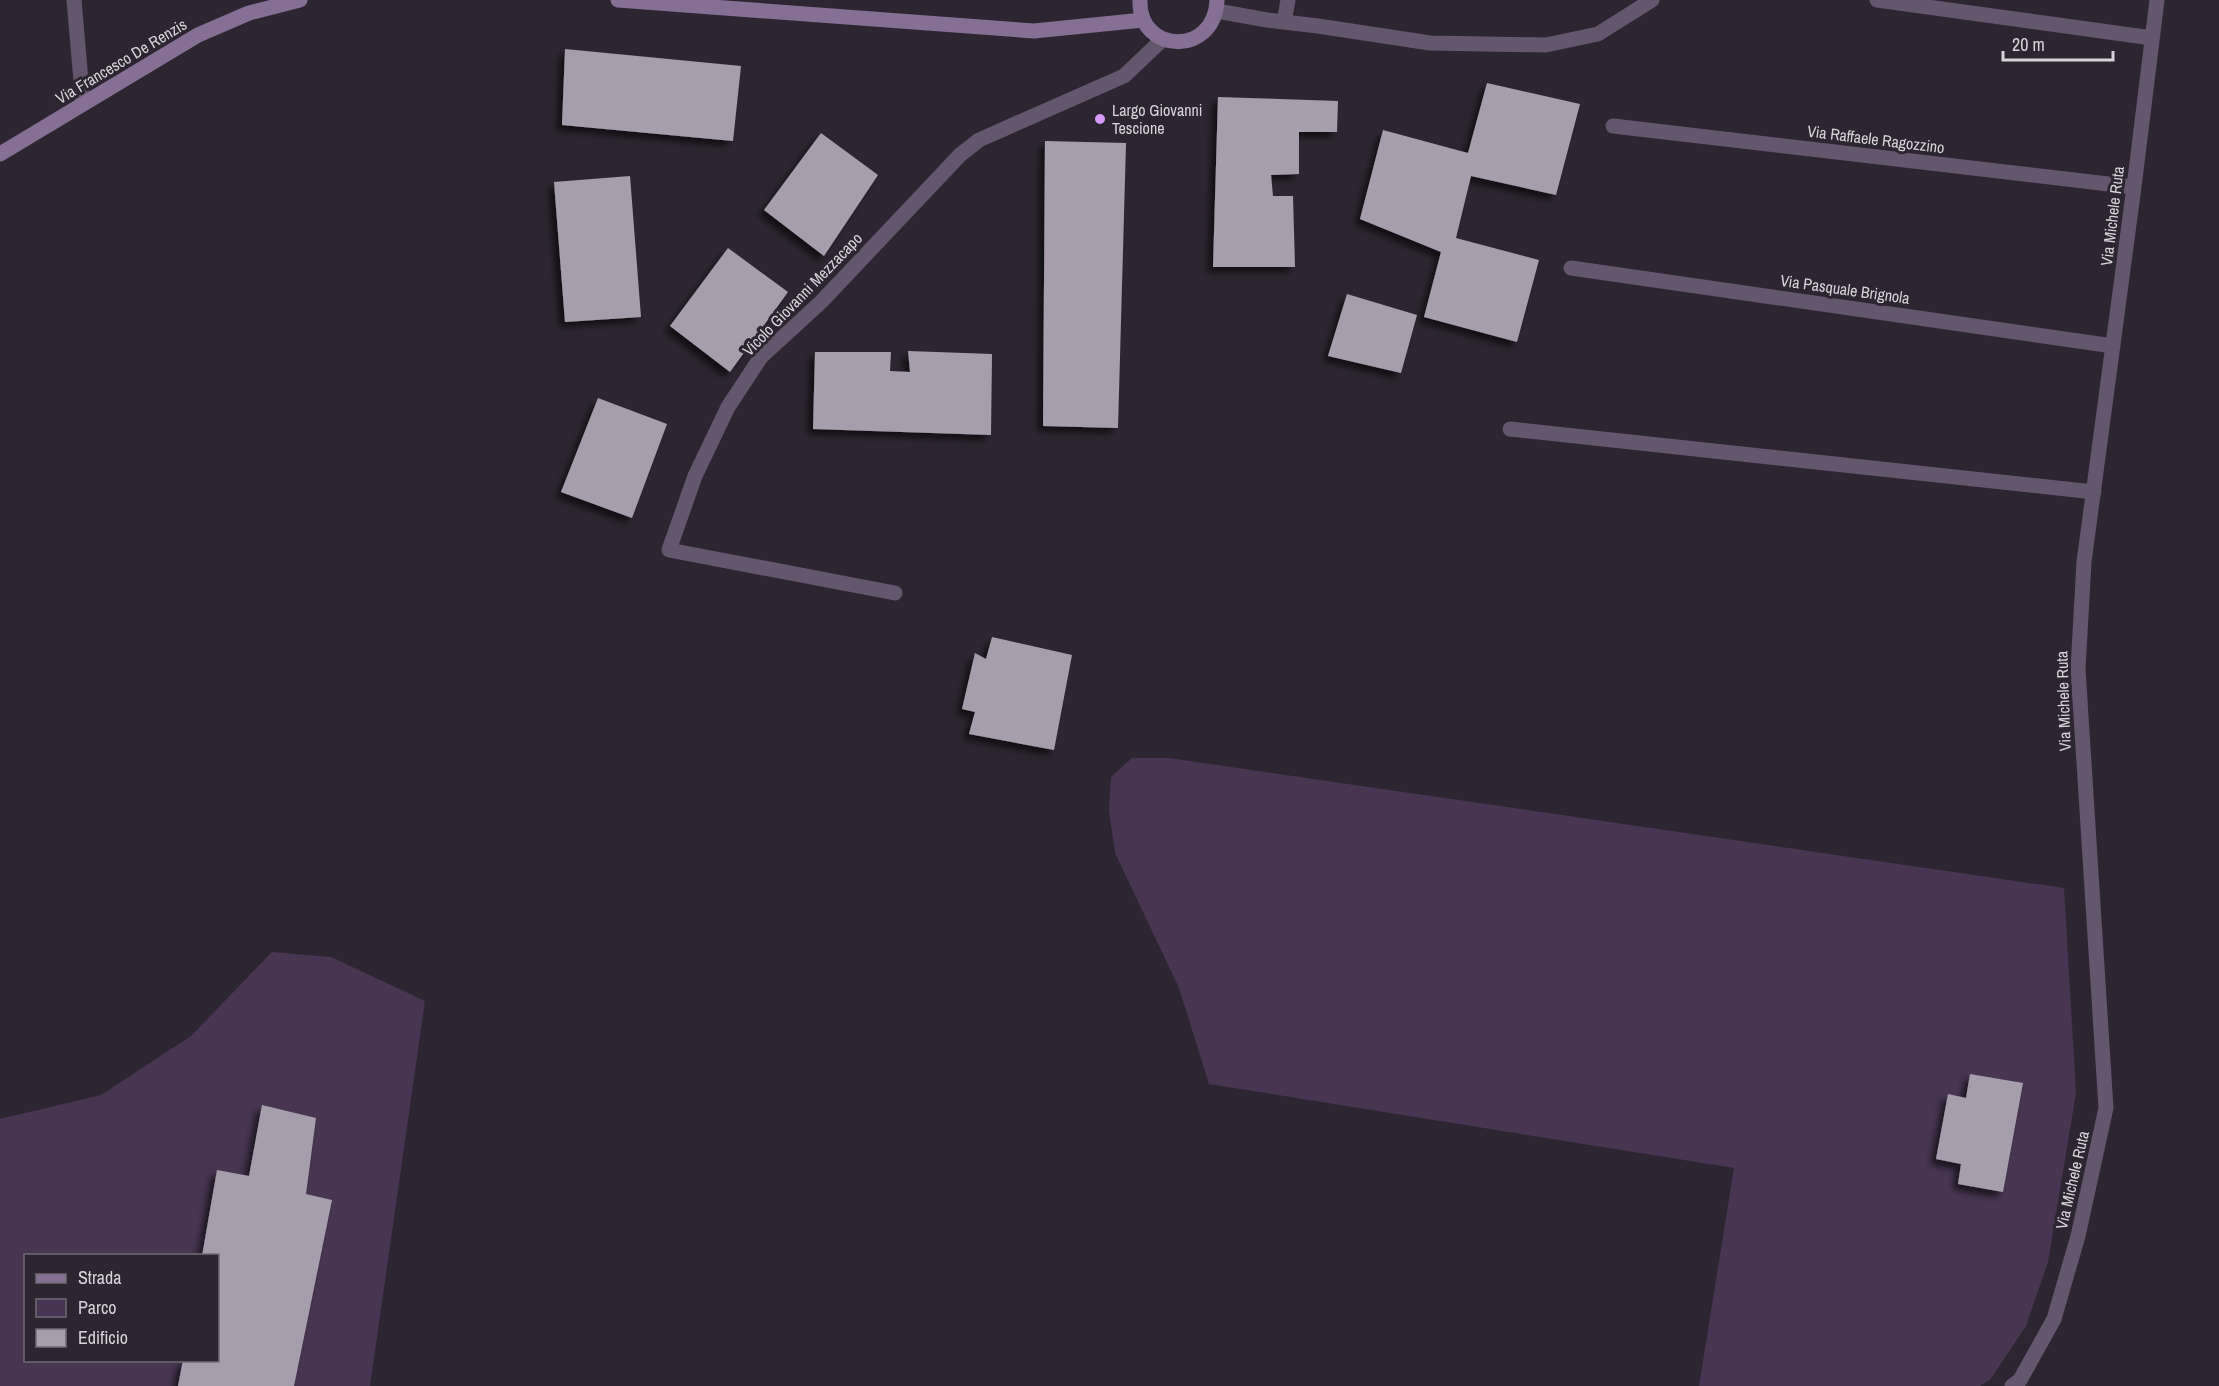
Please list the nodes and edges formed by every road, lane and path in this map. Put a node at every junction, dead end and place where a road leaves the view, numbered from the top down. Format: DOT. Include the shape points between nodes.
graph roads {
  1 [pos="74,0"];
  2 [pos="300,0"];
  3 [pos="618,0"];
  4 [pos="1140,0"];
  5 [pos="1288,0"];
  6 [pos="1652,0"];
  7 [pos="1877,0"];
  8 [pos="2157,0"];
  9 [pos="1217,6"];
  10 [pos="1143,20"];
  11 [pos="1284,22"];
  12 [pos="2152,38"];
  13 [pos="1163,39"];
  14 [pos="83,104"];
  15 [pos="1613,126"];
  16 [pos="0,154"];
  17 [pos="2134,187"];
  18 [pos="1571,268"];
  19 [pos="2113,346"];
  20 [pos="1510,429"];
  21 [pos="2094,492"];
  22 [pos="895,593"];
  23 [pos="2012,1386"];
  1 -- 14 [label="street"];
  2 -- 14 [label="street, Via Francesco De Renzis" via="249,13 198,36"];
  3 -- 10 [label="street" via="1034,31"];
  4 -- 10 [label="street"];
  5 -- 11 [label="street"];
  6 -- 11 [label="street" via="1598,34 1546,45 1430,43"];
  7 -- 12 [label="street"];
  8 -- 12 [label="street, Via Michele Ruta"];
  9 -- 11 [label="street"];
  9 -- 13 [label="street" via="1212,23 1194,39"];
  10 -- 13 [label="street"];
  12 -- 17 [label="street, Via Michele Ruta"];
  13 -- 22 [label="street, Vicolo Giovanni Mezzacapo" via="1124,76 979,140 960,155 821,302 761,357 728,408 695,476 669,550"];
  14 -- 16 [label="street, Via Francesco De Renzis"];
  15 -- 17 [label="street, Via Raffaele Ragozzino"];
  17 -- 19 [label="street, Via Michele Ruta"];
  18 -- 19 [label="street, Via Pasquale Brignola"];
  19 -- 21 [label="street, Via Michele Ruta"];
  20 -- 21 [label="street"];
  21 -- 23 [label="street, Via Michele Ruta" via="2084,562 2079,669 2106,1108 2079,1236 2054,1319 2020,1380"];
}
